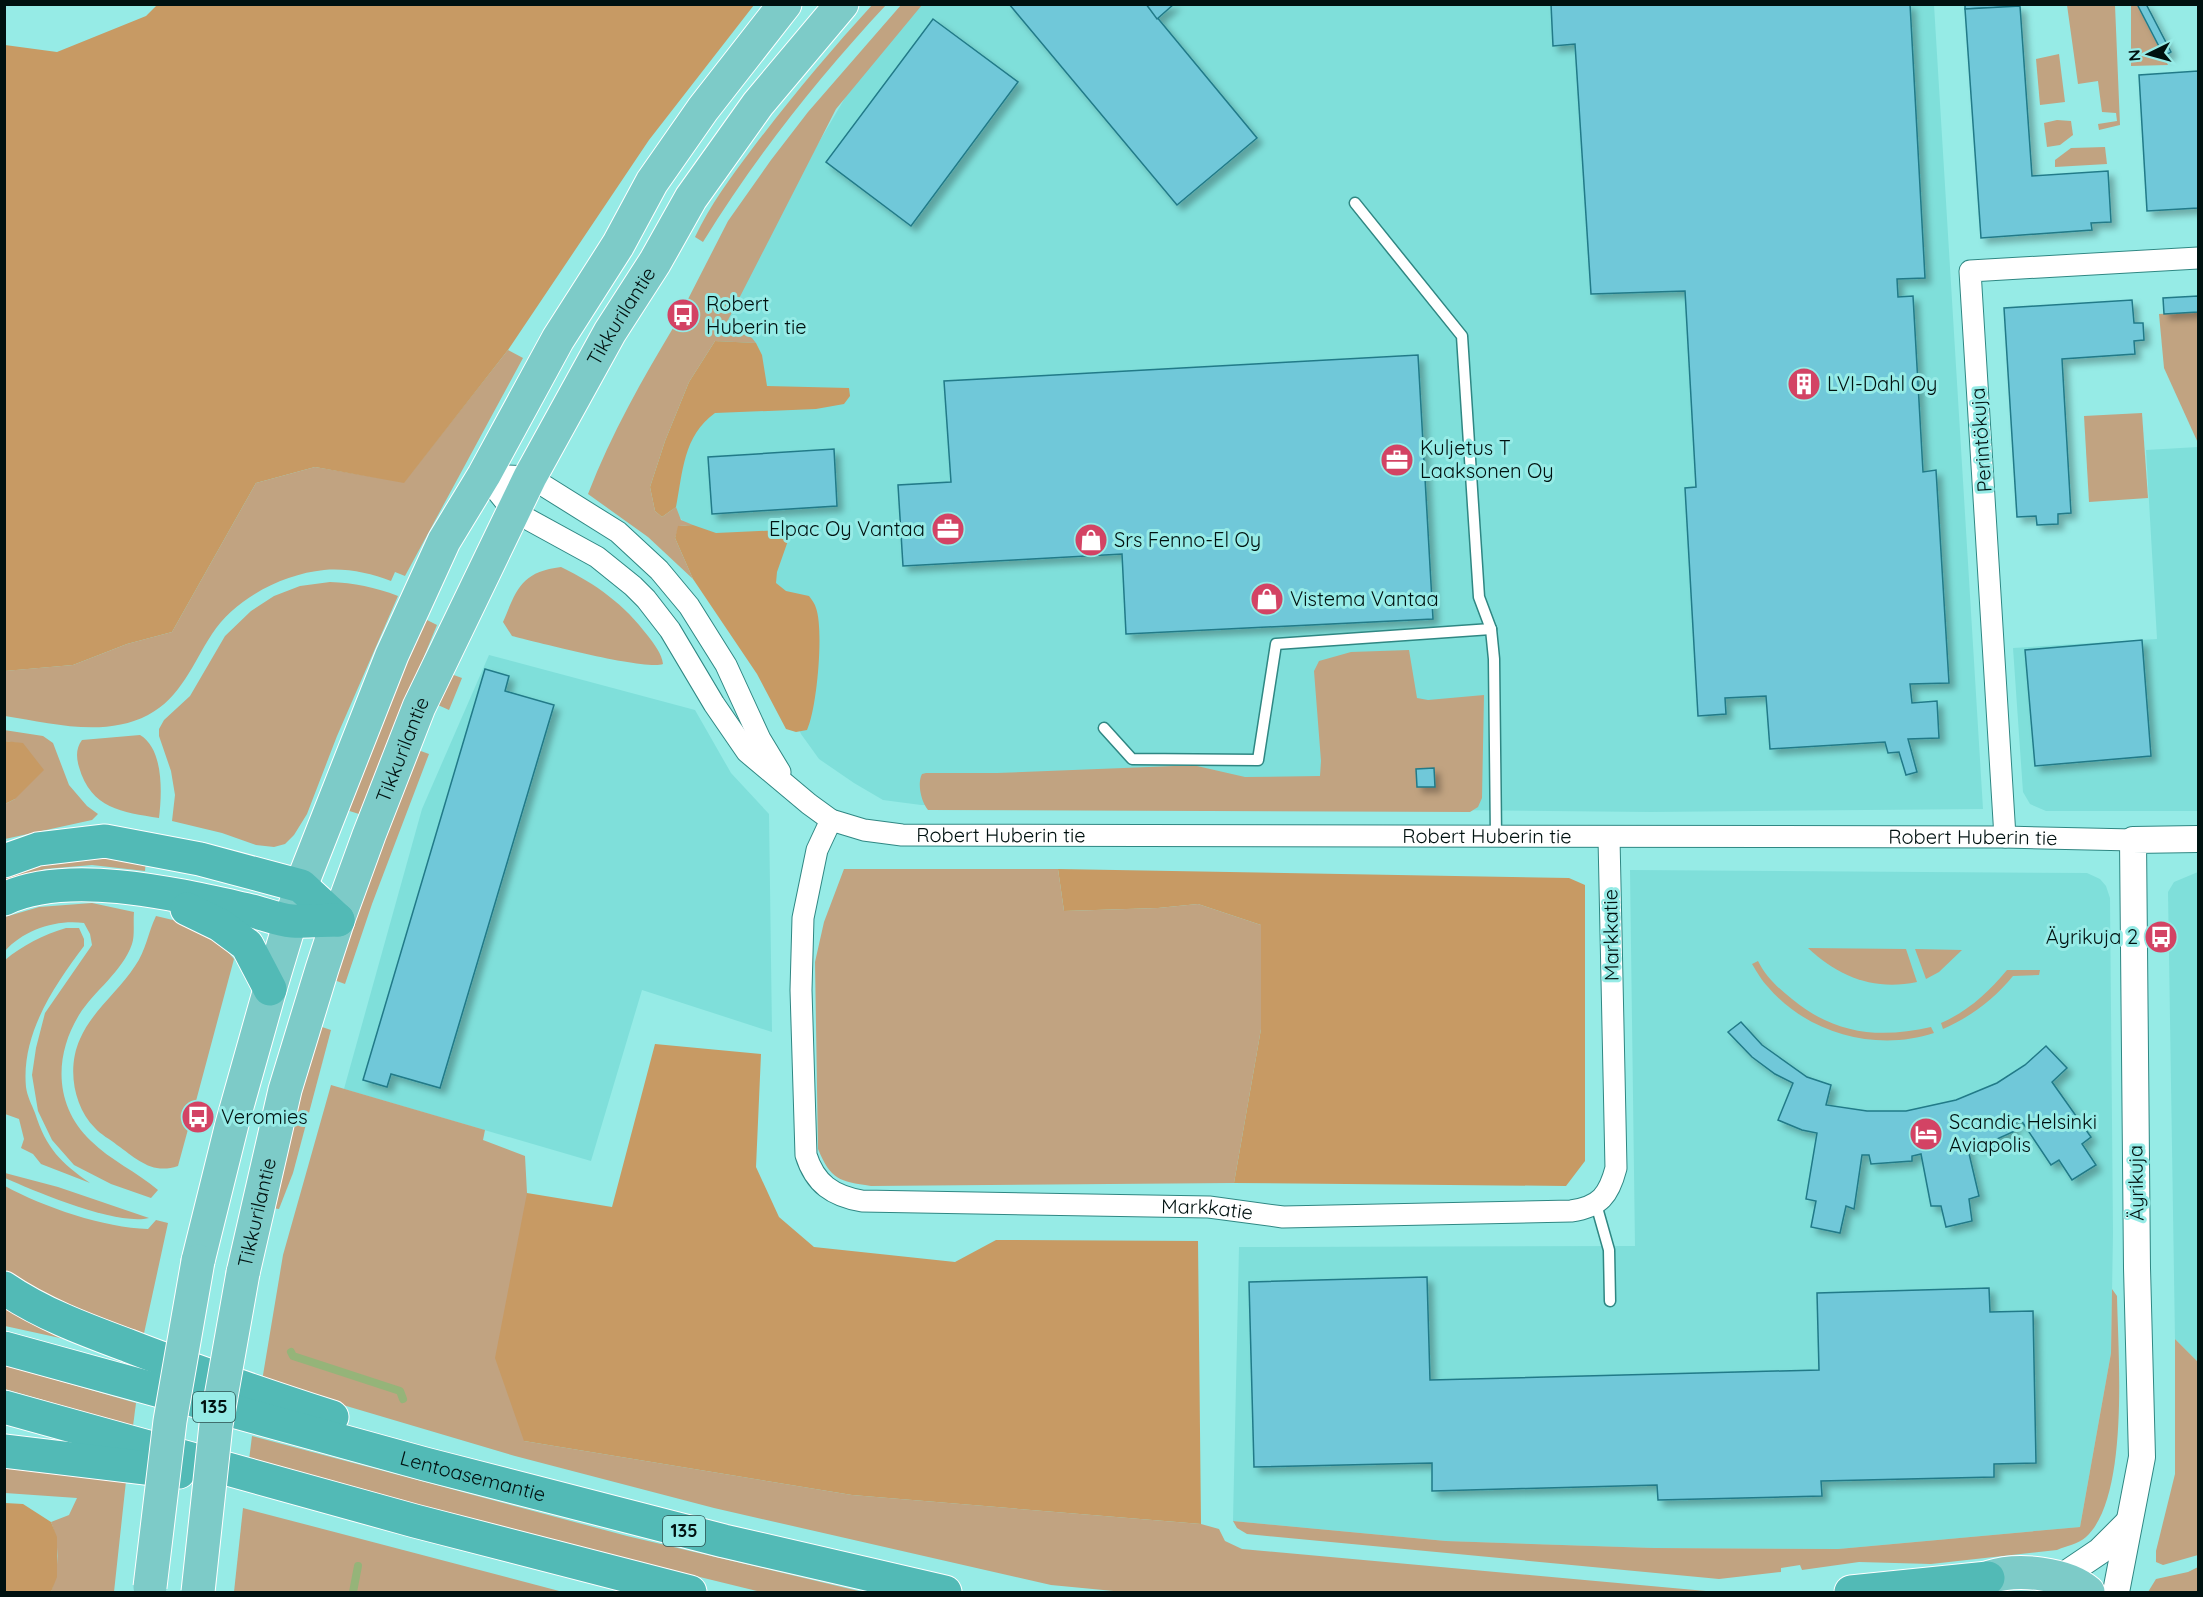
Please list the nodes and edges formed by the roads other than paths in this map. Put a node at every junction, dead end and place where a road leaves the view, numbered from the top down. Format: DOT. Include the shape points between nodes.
graph roads {
  1 [pos="785,4"];
  2 [pos="842,4"];
  3 [pos="1354,203"];
  4 [pos="2199,258"];
  5 [pos="484,475"];
  6 [pos="530,477"];
  7 [pos="513,511"];
  8 [pos="1491,630"];
  9 [pos="1104,728"];
  10 [pos="789,788"];
  11 [pos="831,820"];
  12 [pos="1496,837"];
  13 [pos="2005,837"];
  14 [pos="1609,838"];
  15 [pos="2199,839"];
  16 [pos="2133,840"];
  17 [pos="4,861"];
  18 [pos="301,886"];
  19 [pos="144,889"];
  20 [pos="4,899"];
  21 [pos="338,920"];
  22 [pos="290,921"];
  23 [pos="270,988"];
  24 [pos="1596,1204"];
  25 [pos="11,1294"];
  26 [pos="1610,1301"];
  27 [pos="4,1348"];
  28 [pos="4,1407"];
  29 [pos="4,1451"];
  30 [pos="425,1464"];
  31 [pos="288,1485"];
  32 [pos="2128,1523"];
  33 [pos="2060,1578"];
  34 [pos="1980,1585"];
  35 [pos="150,1590"];
  36 [pos="198,1593"];
  37 [pos="690,1593"];
  38 [pos="945,1593"];
  39 [pos="1851,1593"];
  40 [pos="2088,1593"];
  41 [pos="2116,1593"];
  1 -- 5 [label="main road, Tikkurilantie" via="652,182 618,245 558,339"];
  2 -- 6 [label="main road, Tikkurilantie" via="758,104 691,198 610,332"];
  3 -- 8 [label="lane" via="1462,336 1479,597"];
  4 -- 13 [label="street, Perintökuja" via="1970,271"];
  5 -- 6 [label="street, Robert Huberin tie"];
  5 -- 7 [label="street, Robert Huberin tie"];
  5 -- 18 [label="main road, Tikkurilantie" via="444,542 392,654"];
  6 -- 7 [label="main road, Tikkurilantie"];
  6 -- 10 [label="street, Robert Huberin tie" via="618,532 659,570 689,606 726,665 760,739"];
  7 -- 10 [label="street, Robert Huberin tie" via="597,556 640,593 659,614 747,753"];
  7 -- 21 [label="main road, Tikkurilantie" via="420,707"];
  8 -- 9 [label="lane" via="1276,644 1258,760 1132,759"];
  8 -- 12 [label="lane"];
  10 -- 11 [label="street, Robert Huberin tie"];
  11 -- 12 [label="street, Robert Huberin tie" via="902,836"];
  11 -- 24 [label="street, Markkatie" via="817,850 803,918 801,990 806,1155 816,1179 834,1194 862,1201 1209,1207 1283,1216 1571,1211"];
  12 -- 14 [label="street, Robert Huberin tie"];
  13 -- 14 [label="street, Robert Huberin tie"];
  13 -- 16 [label="street, Robert Huberin tie"];
  14 -- 24 [label="street, Markkatie" via="1616,1168 1606,1195"];
  15 -- 16 [label="street, Robert Huberin tie"];
  16 -- 32 [label="street, Äyrikuja" via="2142,1457"];
  17 -- 18 [label="highway" via="38,849 105,841 200,859"];
  18 -- 21 [label="highway"];
  18 -- 22 [label="main road, Tikkurilantie"];
  19 -- 20 [label="highway" via="49,887"];
  19 -- 22 [label="highway"];
  19 -- 23 [label="highway" via="220,925 247,945"];
  21 -- 22 [label="highway"];
  21 -- 36 [label="main road, Tikkurilantie, bridge" via="285,1090 243,1273 216,1425"];
  22 -- 23 [label="main road, Tikkurilantie"];
  23 -- 35 [label="main road, Tikkurilantie, bridge" via="198,1261 170,1421"];
  24 -- 26 [label="lane" via="1609,1250"];
  25 -- 30 [label="highway" via="84,1329 339,1420"];
  27 -- 30 [label="highway, Lentoasemantie / 135"];
  28 -- 31 [label="highway"];
  29 -- 31 [label="highway"];
  30 -- 38 [label="highway, Lentoasemantie / 135"];
  31 -- 37 [label="highway"];
  32 -- 33 [label="street" via="2100,1551"];
  32 -- 41 [label="street, Äyrikuja"];
  33 -- 34 [label="main road" via="2022,1572"];
  33 -- 40 [label="main road"];
  34 -- 39 [label="highway"];
}
